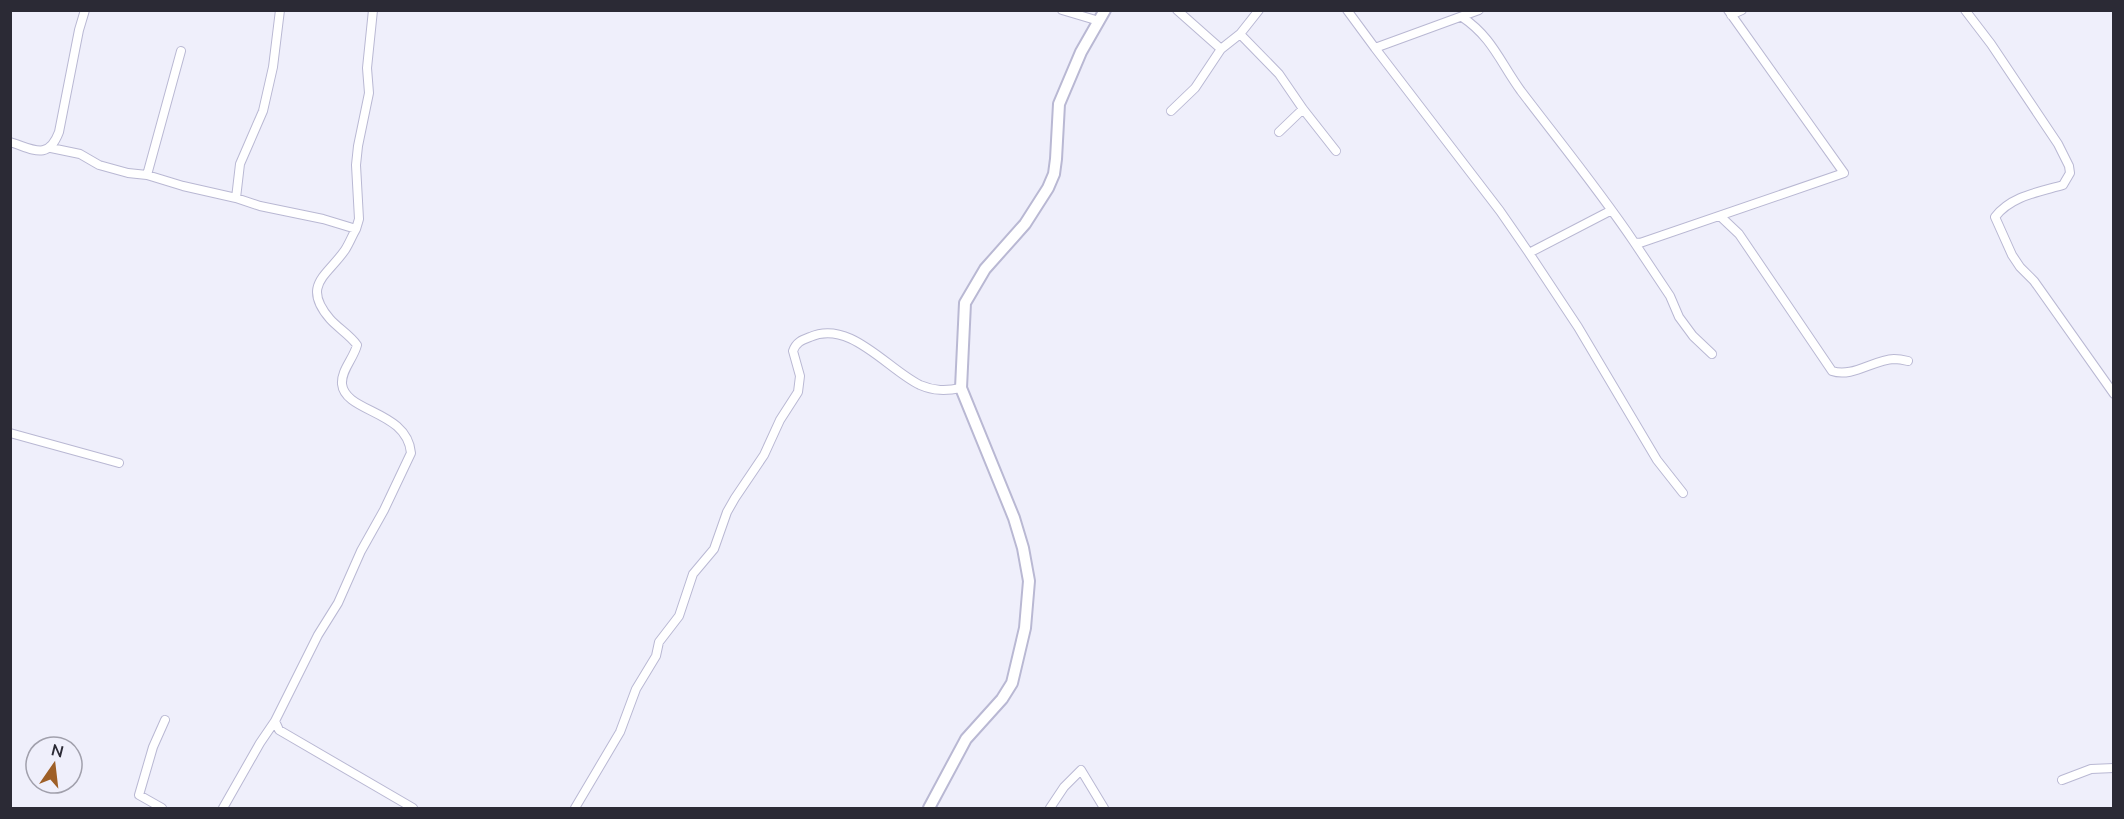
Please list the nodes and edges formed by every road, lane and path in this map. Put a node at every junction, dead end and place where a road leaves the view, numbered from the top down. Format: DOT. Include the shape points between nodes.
graph roads {
  1 [pos="86,10"];
  2 [pos="280,10"];
  3 [pos="373,10"];
  4 [pos="1062,10"];
  5 [pos="1105,10"];
  6 [pos="1177,10"];
  7 [pos="1259,10"];
  8 [pos="1347,10"];
  9 [pos="1479,10"];
  10 [pos="1742,10"];
  11 [pos="1965,10"];
  12 [pos="1730,13"];
  13 [pos="1462,16"];
  14 [pos="1099,21"];
  15 [pos="1240,34"];
  16 [pos="1375,48"];
  17 [pos="1221,49"];
  18 [pos="181,51"];
  19 [pos="1304,109"];
  20 [pos="1171,111"];
  21 [pos="1279,132"];
  22 [pos="10,142"];
  23 [pos="51,148"];
  24 [pos="1336,151"];
  25 [pos="147,175"];
  26 [pos="236,198"];
  27 [pos="1610,211"];
  28 [pos="1719,216"];
  29 [pos="356,229"];
  30 [pos="1634,242"];
  31 [pos="1529,253"];
  32 [pos="1712,354"];
  33 [pos="1908,361"];
  34 [pos="961,388"];
  35 [pos="2114,394"];
  36 [pos="10,433"];
  37 [pos="119,463"];
  38 [pos="1683,493"];
  39 [pos="165,720"];
  40 [pos="275,721"];
  41 [pos="2114,768"];
  42 [pos="2062,780"];
  43 [pos="162,808"];
  44 [pos="223,808"];
  45 [pos="412,808"];
  46 [pos="575,808"];
  47 [pos="929,808"];
  48 [pos="1050,808"];
  49 [pos="1104,808"];
  1 -- 23 [label="street"];
  2 -- 26 [label="street" via="263,111 240,164"];
  3 -- 29 [label="street" via="367,68 369,93 356,165"];
  4 -- 14 [label="street"];
  5 -- 14 [label="street"];
  6 -- 17 [label="street"];
  7 -- 15 [label="street"];
  8 -- 16 [label="street"];
  9 -- 13 [label="street"];
  10 -- 12 [label="street"];
  11 -- 35 [label="street" via="2052,134 2069,166 2070,173 2063,184 2024,196 1999,212 1995,217 1997,224 2016,261"];
  12 -- 28 [label="street" via="1844,173"];
  13 -- 16 [label="street"];
  13 -- 27 [label="street" via="1492,44 1507,72"];
  14 -- 34 [label="street" via="1059,104 1054,174 1048,188 1025,224 985,269 965,303"];
  15 -- 17 [label="street"];
  15 -- 19 [label="street" via="1279,74"];
  16 -- 31 [label="street"];
  17 -- 20 [label="street" via="1195,88"];
  18 -- 25 [label="street"];
  19 -- 21 [label="street"];
  19 -- 24 [label="street"];
  22 -- 23 [label="street" via="45,151"];
  23 -- 25 [label="street" via="80,154 99,165"];
  25 -- 26 [label="street"];
  26 -- 29 [label="street"];
  27 -- 30 [label="street"];
  27 -- 31 [label="street"];
  28 -- 30 [label="street"];
  28 -- 33 [label="street" via="1739,234 1832,371 1839,373 1893,359"];
  29 -- 40 [label="street" via="345,250 318,283 319,301 329,318 357,345 342,379 345,392 398,426 410,444 411,453"];
  30 -- 32 [label="street" via="1693,336"];
  31 -- 38 [label="street" via="1657,460"];
  34 -- 46 [label="street" via="931,389 863,345 838,334 822,332 796,344 793,351 800,376 798,392 727,512 714,549 693,574 679,616 659,642 620,732"];
  34 -- 47 [label="street" via="1014,518 1029,581 1012,683 966,739"];
  36 -- 37 [label="street"];
  39 -- 43 [label="street" via="139,795"];
  40 -- 44 [label="street"];
  40 -- 45 [label="street" via="279,730"];
  41 -- 42 [label="street" via="2091,769"];
  48 -- 49 [label="street" via="1081,770"];
}
